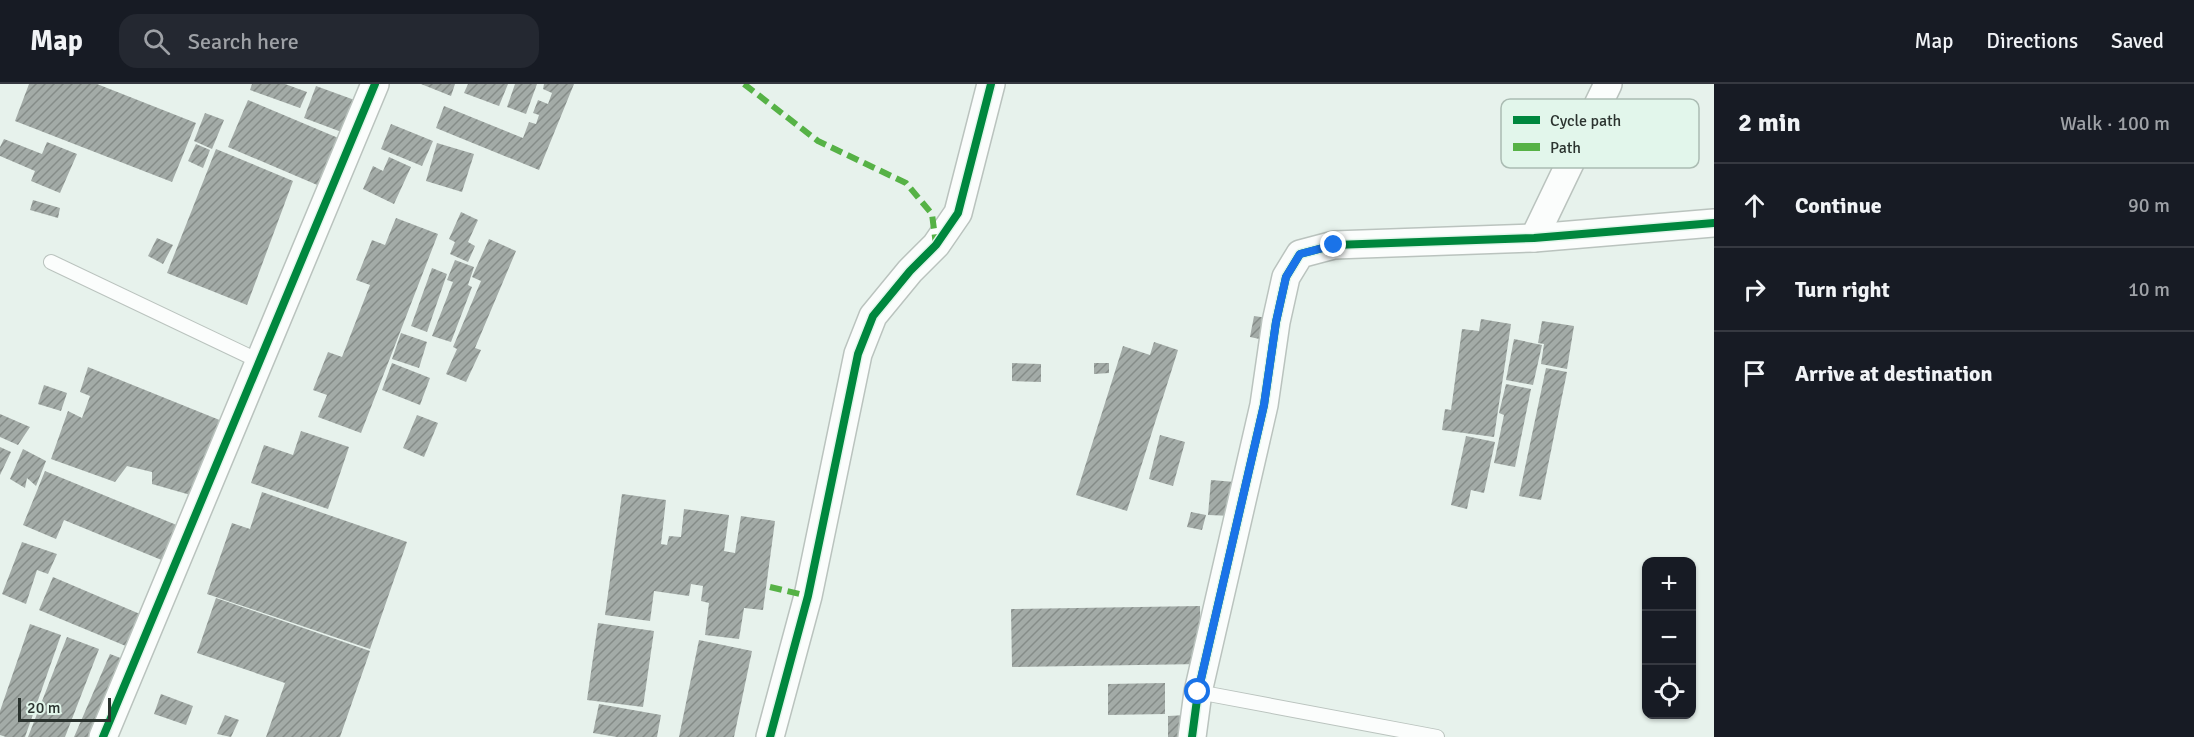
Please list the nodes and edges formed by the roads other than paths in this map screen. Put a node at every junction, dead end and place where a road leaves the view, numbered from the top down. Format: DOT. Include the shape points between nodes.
graph roads {
  1 [pos="375,84"];
  2 [pos="991,84"];
  3 [pos="1608,84"];
  4 [pos="1601,99"];
  5 [pos="1568,168"];
  6 [pos="1714,222"];
  7 [pos="1534,238"];
  8 [pos="51,262"];
  9 [pos="259,361"];
  10 [pos="1198,692"];
  11 [pos="102,737"];
  12 [pos="770,737"];
  13 [pos="1192,737"];
  14 [pos="1437,737"];
  1 -- 9 [label="street"];
  2 -- 12 [label="street" via="958,213 936,245 873,316 858,354 808,596"];
  3 -- 4 [label="street"];
  5 -- 7 [label="street"];
  6 -- 7 [label="street"];
  7 -- 10 [label="street" via="1334,245 1300,254 1286,277 1264,405"];
  8 -- 9 [label="lane"];
  9 -- 11 [label="street"];
  10 -- 13 [label="street"];
  10 -- 14 [label="lane"];
}
